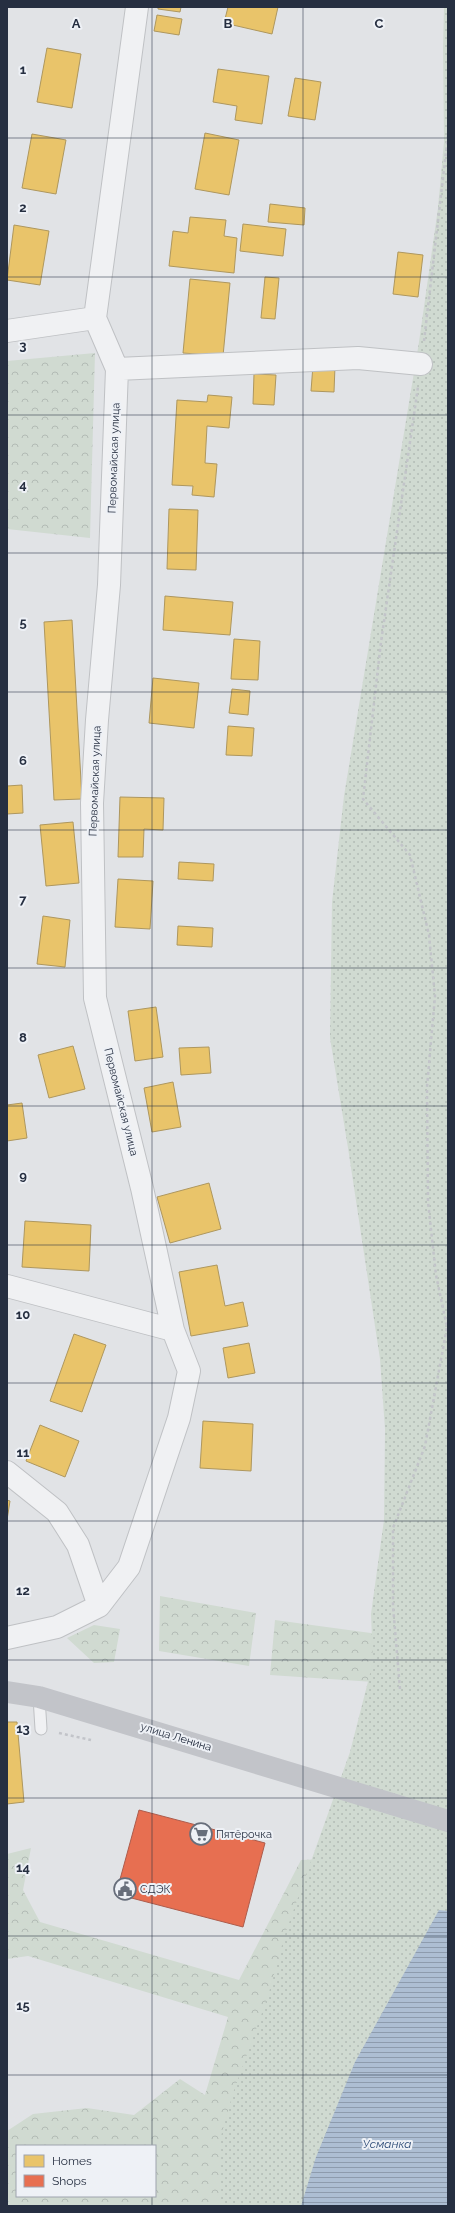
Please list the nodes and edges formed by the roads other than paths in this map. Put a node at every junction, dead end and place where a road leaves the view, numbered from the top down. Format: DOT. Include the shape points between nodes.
graph roads {
  1 [pos="137,7"];
  2 [pos="95,318"];
  3 [pos="7,331"];
  4 [pos="421,364"];
  5 [pos="117,369"];
  6 [pos="7,1286"];
  7 [pos="173,1330"];
  8 [pos="7,1472"];
  9 [pos="99,1606"];
  10 [pos="7,1638"];
  11 [pos="7,1692"];
  12 [pos="39,1697"];
  13 [pos="41,1729"];
  14 [pos="448,1821"];
  1 -- 2 [label="street"];
  2 -- 3 [label="street"];
  2 -- 5 [label="street, Первомайская улица"];
  4 -- 5 [label="street" via="358,358"];
  5 -- 7 [label="street, Первомайская улица" via="109,585 92,803 95,998 142,1188"];
  6 -- 7 [label="street"];
  7 -- 9 [label="street, Первомайская улица" via="190,1371 179,1418 129,1567"];
  8 -- 9 [label="street" via="57,1512 78,1545"];
  9 -- 10 [label="street" via="57,1627"];
  11 -- 12 [label="main road, улица Ленина"];
  12 -- 13 [label="lane"];
  12 -- 14 [label="main road, улица Ленина"];
}
